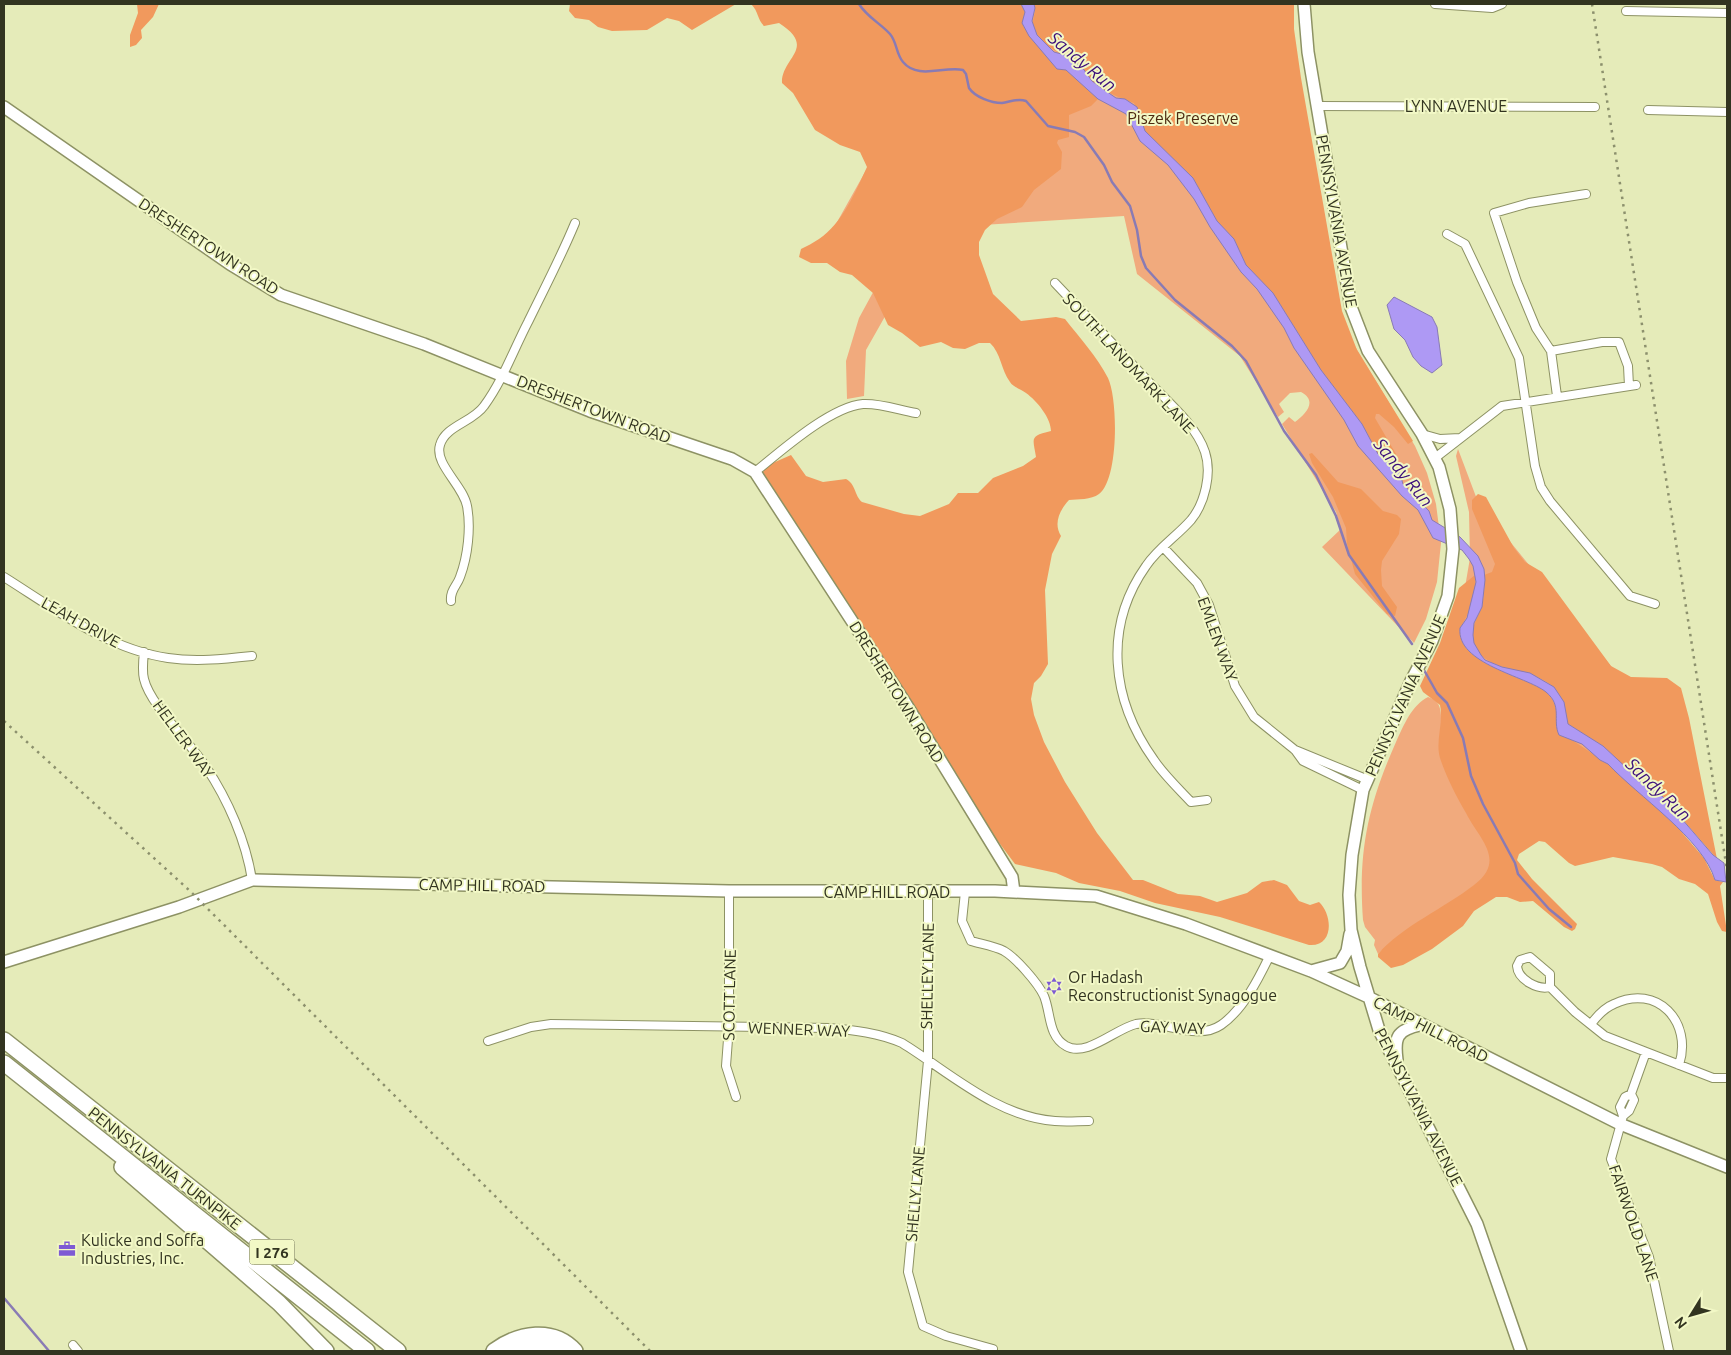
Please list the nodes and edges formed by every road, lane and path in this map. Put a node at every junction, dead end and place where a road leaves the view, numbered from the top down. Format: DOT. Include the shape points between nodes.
graph roads {
  1 [pos="1304,4"];
  2 [pos="1435,4"];
  3 [pos="1502,4"];
  4 [pos="1626,11"];
  5 [pos="1727,13"];
  6 [pos="1316,106"];
  7 [pos="4,107"];
  8 [pos="1595,107"];
  9 [pos="1648,110"];
  10 [pos="1727,112"];
  11 [pos="1586,194"];
  12 [pos="575,223"];
  13 [pos="1447,234"];
  14 [pos="1055,283"];
  15 [pos="1551,352"];
  16 [pos="504,375"];
  17 [pos="1557,396"];
  18 [pos="1525,402"];
  19 [pos="916,413"];
  20 [pos="1422,434"];
  21 [pos="1460,438"];
  22 [pos="1435,458"];
  23 [pos="756,472"];
  24 [pos="1163,548"];
  25 [pos="4,577"];
  26 [pos="451,601"];
  27 [pos="1655,604"];
  28 [pos="144,652"];
  29 [pos="252,656"];
  30 [pos="1365,785"];
  31 [pos="1208,800"];
  32 [pos="1012,877"];
  33 [pos="252,880"];
  34 [pos="729,891"];
  35 [pos="928,892"];
  36 [pos="965,892"];
  37 [pos="1014,892"];
  38 [pos="1036,893"];
  39 [pos="1351,930"];
  40 [pos="1270,955"];
  41 [pos="4,962"];
  42 [pos="1311,971"];
  43 [pos="1550,987"];
  44 [pos="1368,997"];
  45 [pos="1591,1024"];
  46 [pos="1420,1025"];
  47 [pos="729,1026"];
  48 [pos="4,1040"];
  49 [pos="488,1042"];
  50 [pos="1646,1052"];
  51 [pos="928,1061"];
  52 [pos="4,1063"];
  53 [pos="1679,1065"];
  54 [pos="1398,1069"];
  55 [pos="1727,1078"];
  56 [pos="736,1097"];
  57 [pos="51,1102"];
  58 [pos="1621,1120"];
  59 [pos="1089,1121"];
  60 [pos="1727,1167"];
  61 [pos="993,1349"];
  62 [pos="326,1351"];
  63 [pos="367,1351"];
  64 [pos="398,1351"];
  65 [pos="494,1351"];
  66 [pos="515,1351"];
  67 [pos="557,1351"];
  68 [pos="576,1351"];
  69 [pos="1521,1351"];
  70 [pos="1669,1351"];
  1 -- 6 [label="street, PENNSYLVANIA AVENUE"];
  2 -- 3 [label="street" via="1492,8"];
  4 -- 5 [label="street"];
  6 -- 8 [label="street, LYNN AVENUE"];
  6 -- 20 [label="street, PENNSYLVANIA AVENUE" via="1347,290 1356,321 1368,350"];
  7 -- 16 [label="street, DRESHERTOWN ROAD" via="230,264 281,295"];
  9 -- 10 [label="street"];
  11 -- 15 [label="street" via="1529,203 1494,213 1517,282 1536,328"];
  12 -- 16 [label="street"];
  13 -- 18 [label="street" via="1464,244 1512,341 1519,358"];
  14 -- 24 [label="street, SOUTH LANDMARK LANE" via="1184,419 1205,452 1208,469 1201,503 1192,519"];
  15 -- 17 [label="street"];
  15 -- 17 [label="street" via="1602,342 1620,342 1633,385"];
  16 -- 23 [label="street, DRESHERTOWN ROAD" via="590,410 738,462"];
  16 -- 26 [label="street" via="480,412 444,436 438,451 460,487 468,513 465,562"];
  17 -- 18 [label="street"];
  18 -- 21 [label="street" via="1502,406"];
  18 -- 27 [label="street" via="1535,466 1550,501 1630,596"];
  19 -- 23 [label="street" via="873,404 855,405 797,438"];
  20 -- 21 [label="street" via="1440,439"];
  20 -- 22 [label="street, PENNSYLVANIA AVENUE"];
  21 -- 22 [label="street"];
  22 -- 30 [label="street, PENNSYLVANIA AVENUE" via="1447,494 1452,523 1450,589 1432,641"];
  23 -- 32 [label="street, DRESHERTOWN ROAD" via="906,704"];
  24 -- 30 [label="street, EMLEN WAY" via="1197,583 1209,605 1235,686 1254,716 1295,750"];
  24 -- 31 [label="street, SOUTH LANDMARK LANE" via="1147,564 1132,588 1123,615 1117,648 1119,685 1130,719 1154,760 1191,802"];
  25 -- 28 [label="street, LEAH DRIVE" via="110,640"];
  28 -- 29 [label="street, LEAH DRIVE" via="166,658 209,661"];
  28 -- 33 [label="street, HELLER WAY" via="143,671 148,689 193,747 216,784 239,832"];
  30 -- 39 [label="street, PENNSYLVANIA AVENUE" via="1352,855"];
  32 -- 37 [label="street, DRESHERTOWN ROAD"];
  32 -- 38 [label="street"];
  33 -- 34 [label="street, CAMP HILL ROAD"];
  33 -- 41 [label="street, CAMP HILL ROAD" via="179,907"];
  34 -- 35 [label="street, CAMP HILL ROAD"];
  34 -- 47 [label="street, SCOTT LANE"];
  35 -- 36 [label="street, CAMP HILL ROAD"];
  35 -- 51 [label="street, SHELLEY LANE"];
  36 -- 37 [label="street, CAMP HILL ROAD"];
  36 -- 40 [label="street, GAY WAY" via="962,921 971,941 1004,951 1027,972 1044,997 1052,1030 1067,1047 1088,1047 1136,1024 1215,1028 1229,1019 1251,993"];
  37 -- 38 [label="street, CAMP HILL ROAD"];
  38 -- 40 [label="street, CAMP HILL ROAD" via="1109,898"];
  39 -- 42 [label="street" via="1347,951 1340,963"];
  39 -- 44 [label="street, PENNSYLVANIA AVENUE"];
  40 -- 42 [label="street, CAMP HILL ROAD"];
  42 -- 44 [label="street, CAMP HILL ROAD"];
  43 -- 43 [label="street" via="1550,974 1530,958 1520,960 1516,966 1521,976 1539,988"];
  43 -- 45 [label="street"];
  44 -- 46 [label="street, CAMP HILL ROAD"];
  44 -- 54 [label="street, PENNSYLVANIA AVENUE" via="1379,1030"];
  45 -- 50 [label="street" via="1605,1036"];
  45 -- 53 [label="street" via="1605,1009 1620,1001 1642,999 1654,1002 1670,1012 1679,1026 1684,1047"];
  46 -- 54 [label="street" via="1406,1028 1398,1036 1395,1047"];
  46 -- 58 [label="street, CAMP HILL ROAD"];
  47 -- 49 [label="street, WENNER WAY" via="551,1024 531,1027"];
  47 -- 51 [label="street, WENNER WAY" via="855,1030 902,1043"];
  47 -- 56 [label="street, SCOTT LANE" via="726,1066"];
  48 -- 64 [label="highway, PENNSYLVANIA TURNPIKE / I 276"];
  50 -- 53 [label="street"];
  50 -- 58 [label="street, FAIRWOLD LANE" via="1631,1094 1625,1097 1620,1107"];
  51 -- 59 [label="street, WENNER WAY" via="1009,1109 1054,1121"];
  51 -- 61 [label="street, SHELLY LANE" via="908,1272 923,1326"];
  52 -- 57 [label="highway, PENNSYLVANIA TURNPIKE / I 276"];
  53 -- 55 [label="street" via="1713,1078"];
  54 -- 69 [label="street, PENNSYLVANIA AVENUE" via="1476,1224"];
  57 -- 62 [label="highway" via="279,1304"];
  57 -- 63 [label="highway, PENNSYLVANIA TURNPIKE / I 276"];
  58 -- 60 [label="street, CAMP HILL ROAD"];
  58 -- 70 [label="street, FAIRWOLD LANE" via="1612,1148 1614,1169 1649,1257"];
  65 -- 68 [label="highway" via="517,1338 537,1334 556,1338"];
  66 -- 67 [label="highway" via="535,1346"];
}
